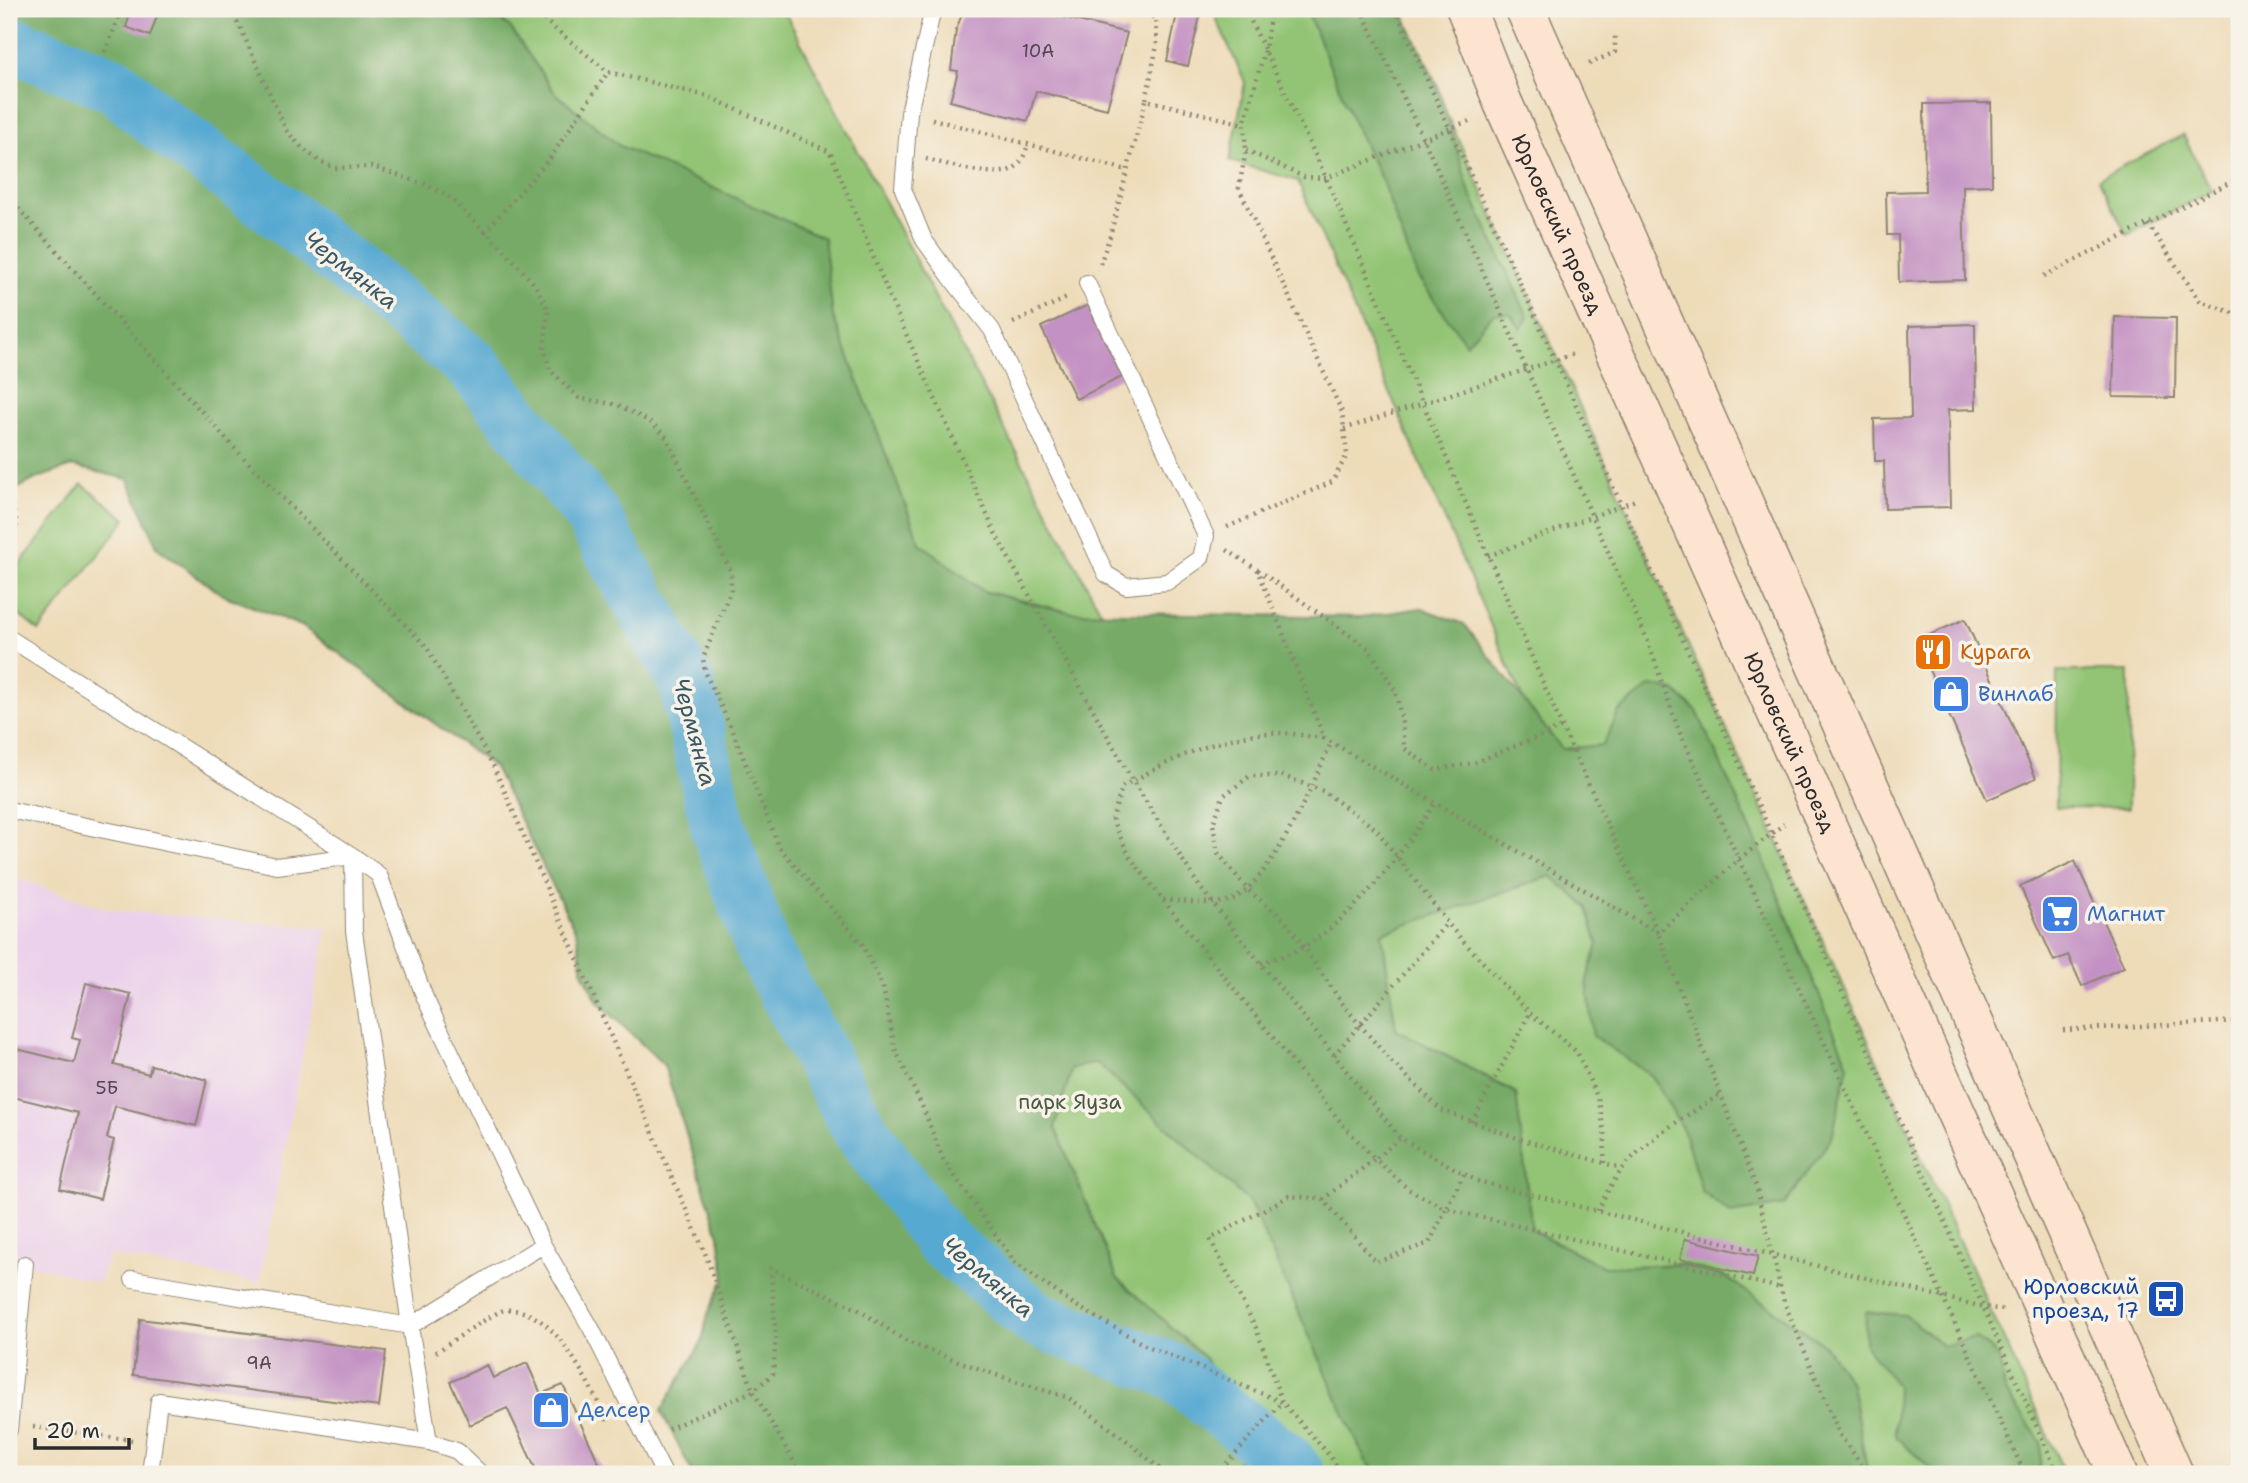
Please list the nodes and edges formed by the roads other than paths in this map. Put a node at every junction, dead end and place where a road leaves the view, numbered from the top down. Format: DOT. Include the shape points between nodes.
graph roads {
  1 [pos="933,9"];
  2 [pos="1466,9"];
  3 [pos="1525,9"];
  4 [pos="1087,283"];
  5 [pos="9,638"];
  6 [pos="9,810"];
  7 [pos="353,856"];
  8 [pos="543,1245"];
  9 [pos="25,1264"];
  10 [pos="133,1279"];
  11 [pos="410,1326"];
  12 [pos="9,1427"];
  13 [pos="429,1442"];
  14 [pos="150,1474"];
  15 [pos="481,1474"];
  16 [pos="664,1474"];
  17 [pos="2118,1474"];
  18 [pos="2174,1474"];
  1 -- 4 [label="lane" via="909,113 903,189 924,240 992,330 1106,574 1126,586 1167,582 1201,558 1206,536"];
  2 -- 17 [label="main road, Юрловский проезд" via="1508,116"];
  3 -- 18 [label="main road"];
  5 -- 7 [label="lane"];
  6 -- 7 [label="lane" via="277,866"];
  7 -- 8 [label="lane" via="379,875 425,998"];
  7 -- 11 [label="lane" via="354,932"];
  8 -- 11 [label="lane"];
  8 -- 16 [label="lane" via="591,1328"];
  9 -- 12 [label="lane"];
  10 -- 11 [label="lane"];
  11 -- 13 [label="lane"];
  13 -- 14 [label="lane" via="159,1401"];
  13 -- 15 [label="lane" via="457,1451"];
}
